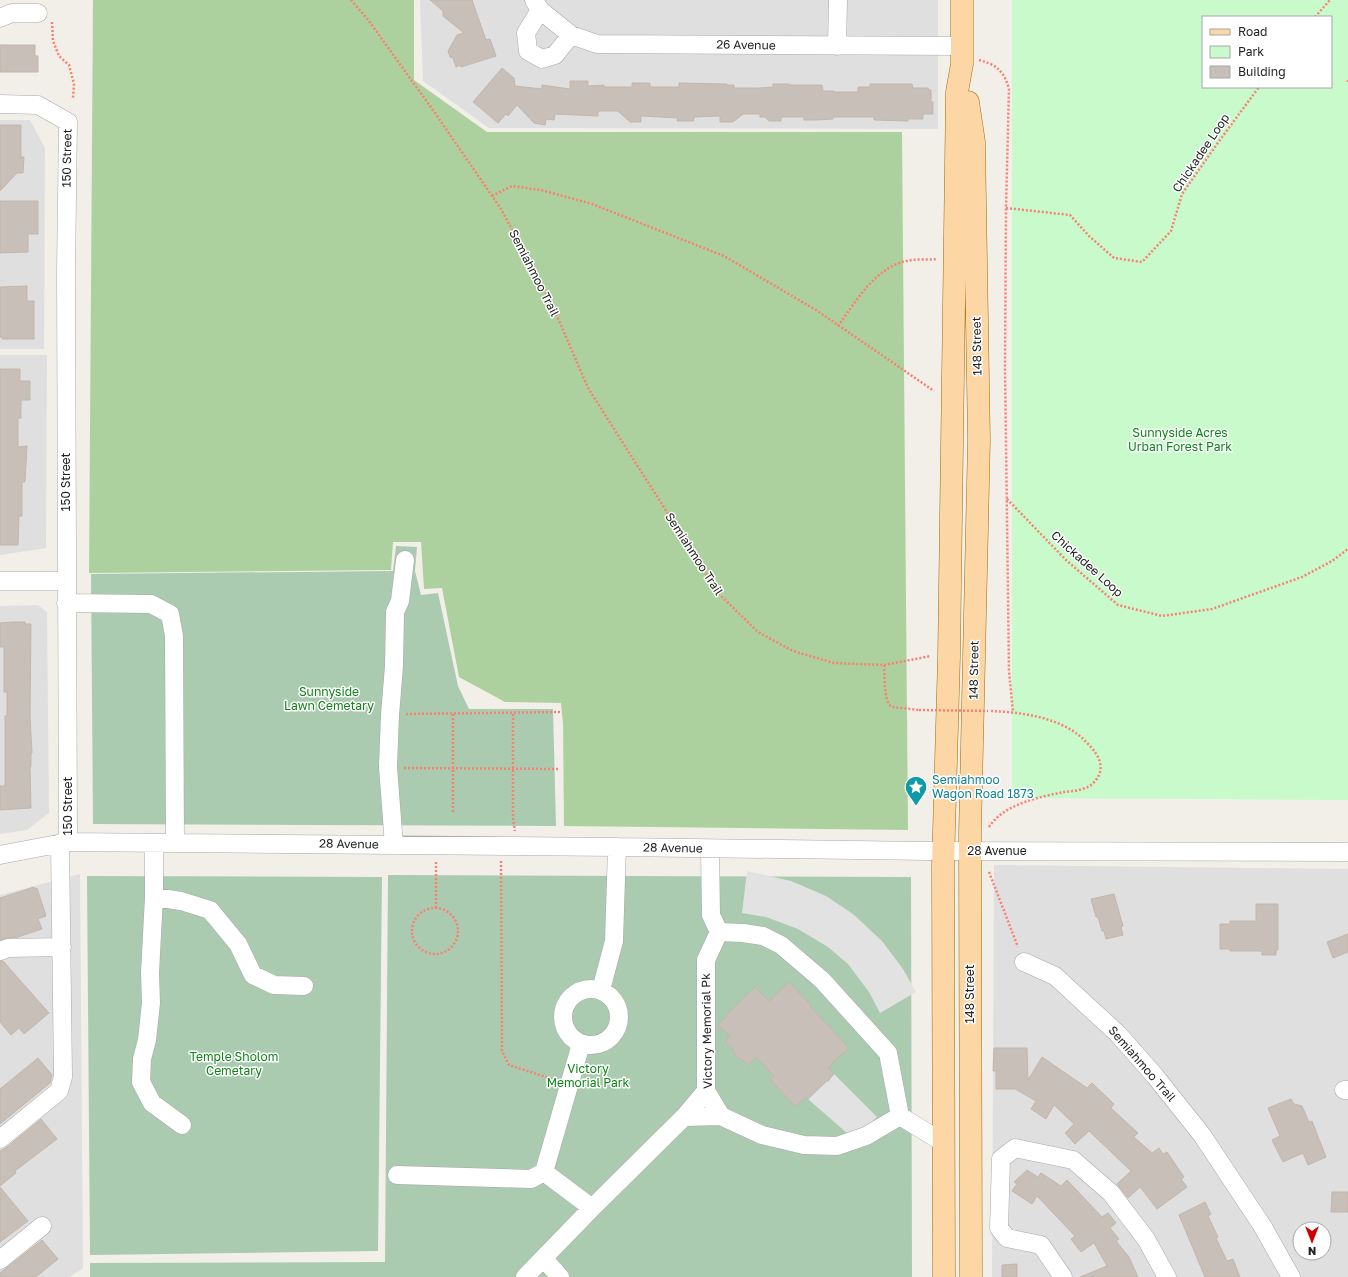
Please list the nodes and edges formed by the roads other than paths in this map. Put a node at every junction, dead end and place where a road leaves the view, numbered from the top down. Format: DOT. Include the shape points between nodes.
graph roads {
  1 [pos="838,0"];
  2 [pos="962,0"];
  3 [pos="537,5"];
  4 [pos="45,15"];
  5 [pos="0,18"];
  6 [pos="571,35"];
  7 [pos="837,46"];
  8 [pos="968,57"];
  9 [pos="0,104"];
  10 [pos="405,560"];
  11 [pos="66,581"];
  12 [pos="0,582"];
  13 [pos="66,603"];
  14 [pos="64,842"];
  15 [pos="175,842"];
  16 [pos="154,843"];
  17 [pos="394,845"];
  18 [pos="616,846"];
  19 [pos="710,849"];
  20 [pos="944,851"];
  21 [pos="970,851"];
  22 [pos="1348,852"];
  23 [pos="0,855"];
  24 [pos="154,897"];
  25 [pos="719,932"];
  26 [pos="62,947"];
  27 [pos="0,951"];
  28 [pos="1024,962"];
  29 [pos="304,986"];
  30 [pos="601,990"];
  31 [pos="581,1044"];
  32 [pos="706,1091"];
  33 [pos="722,1116"];
  34 [pos="900,1116"];
  35 [pos="684,1117"];
  36 [pos="182,1125"];
  37 [pos="0,1139"];
  38 [pos="944,1143"];
  39 [pos="544,1172"];
  40 [pos="397,1175"];
  41 [pos="592,1208"];
  42 [pos="42,1226"];
  43 [pos="544,1259"];
  44 [pos="0,1260"];
  45 [pos="525,1277"];
  46 [pos="560,1277"];
  47 [pos="944,1277"];
  48 [pos="971,1277"];
  49 [pos="1063,1277"];
  50 [pos="1167,1277"];
  51 [pos="1291,1277"];
  1 -- 7 [label="street"];
  2 -- 8 [label="main road, 148 Street"];
  3 -- 6 [label="street, 26 Avenue"];
  3 -- 6 [label="street" via="526,33 528,51 542,58 555,55"];
  4 -- 5 [label="street" via="12,13"];
  6 -- 7 [label="street, 26 Avenue" via="597,44"];
  7 -- 8 [label="street, 26 Avenue"];
  8 -- 20 [label="main road, 148 Street" via="958,92"];
  8 -- 21 [label="main road, 148 Street" via="974,142 979,440"];
  9 -- 11 [label="street, 150 Street" via="38,105 68,122"];
  10 -- 17 [label="street" via="400,601 395,612 390,714 388,767"];
  11 -- 12 [label="street"];
  11 -- 13 [label="street, 150 Street"];
  13 -- 14 [label="street, 150 Street"];
  13 -- 15 [label="street" via="151,604 170,614 174,636"];
  14 -- 16 [label="street, 28 Avenue"];
  14 -- 23 [label="street, 28 Avenue"];
  14 -- 26 [label="street, 150 Street"];
  15 -- 16 [label="street, 28 Avenue"];
  15 -- 17 [label="street, 28 Avenue"];
  16 -- 24 [label="street"];
  17 -- 18 [label="street, 28 Avenue"];
  18 -- 19 [label="street, 28 Avenue"];
  18 -- 30 [label="street" via="614,940"];
  19 -- 20 [label="street, 28 Avenue"];
  19 -- 25 [label="street" via="711,915"];
  20 -- 21 [label="street, 28 Avenue"];
  20 -- 38 [label="main road, 148 Street"];
  21 -- 22 [label="street, 28 Avenue"];
  21 -- 48 [label="main road, 148 Street"];
  24 -- 29 [label="street" via="181,901 210,910 238,944 253,975 274,985"];
  24 -- 36 [label="street" via="151,1003 141,1082 152,1103"];
  25 -- 32 [label="street, Victory Memorial Pk" via="706,960"];
  25 -- 34 [label="street" via="763,936 782,945 822,980 888,1052"];
  26 -- 27 [label="street" via="8,948"];
  26 -- 37 [label="street, 150 Street" via="63,1077 59,1091"];
  28 -- 51 [label="street, Semiahmoo Trail" via="1055,976 1118,1034 1155,1076 1211,1148 1263,1227"];
  30 -- 31 [label="street" via="612,999 619,1010 617,1028 605,1042 596,1045"];
  30 -- 31 [label="street" via="592,988 573,994 563,1010 562,1020 565,1029 570,1037"];
  31 -- 39 [label="street"];
  32 -- 33 [label="street, Victory Memorial Pk"];
  32 -- 35 [label="street"];
  33 -- 34 [label="street" via="762,1135 804,1145 837,1146 866,1136"];
  33 -- 35 [label="street"];
  34 -- 38 [label="street"];
  35 -- 41 [label="street"];
  38 -- 47 [label="main road, 148 Street"];
  39 -- 40 [label="street" via="531,1179"];
  39 -- 41 [label="street"];
  41 -- 43 [label="street"];
  42 -- 44 [label="street"];
  43 -- 45 [label="street"];
  43 -- 46 [label="street"];
  49 -- 50 [label="street" via="1040,1245 1007,1238 999,1228 1001,1159 1015,1148 1073,1160 1111,1193 1146,1239"];
}
